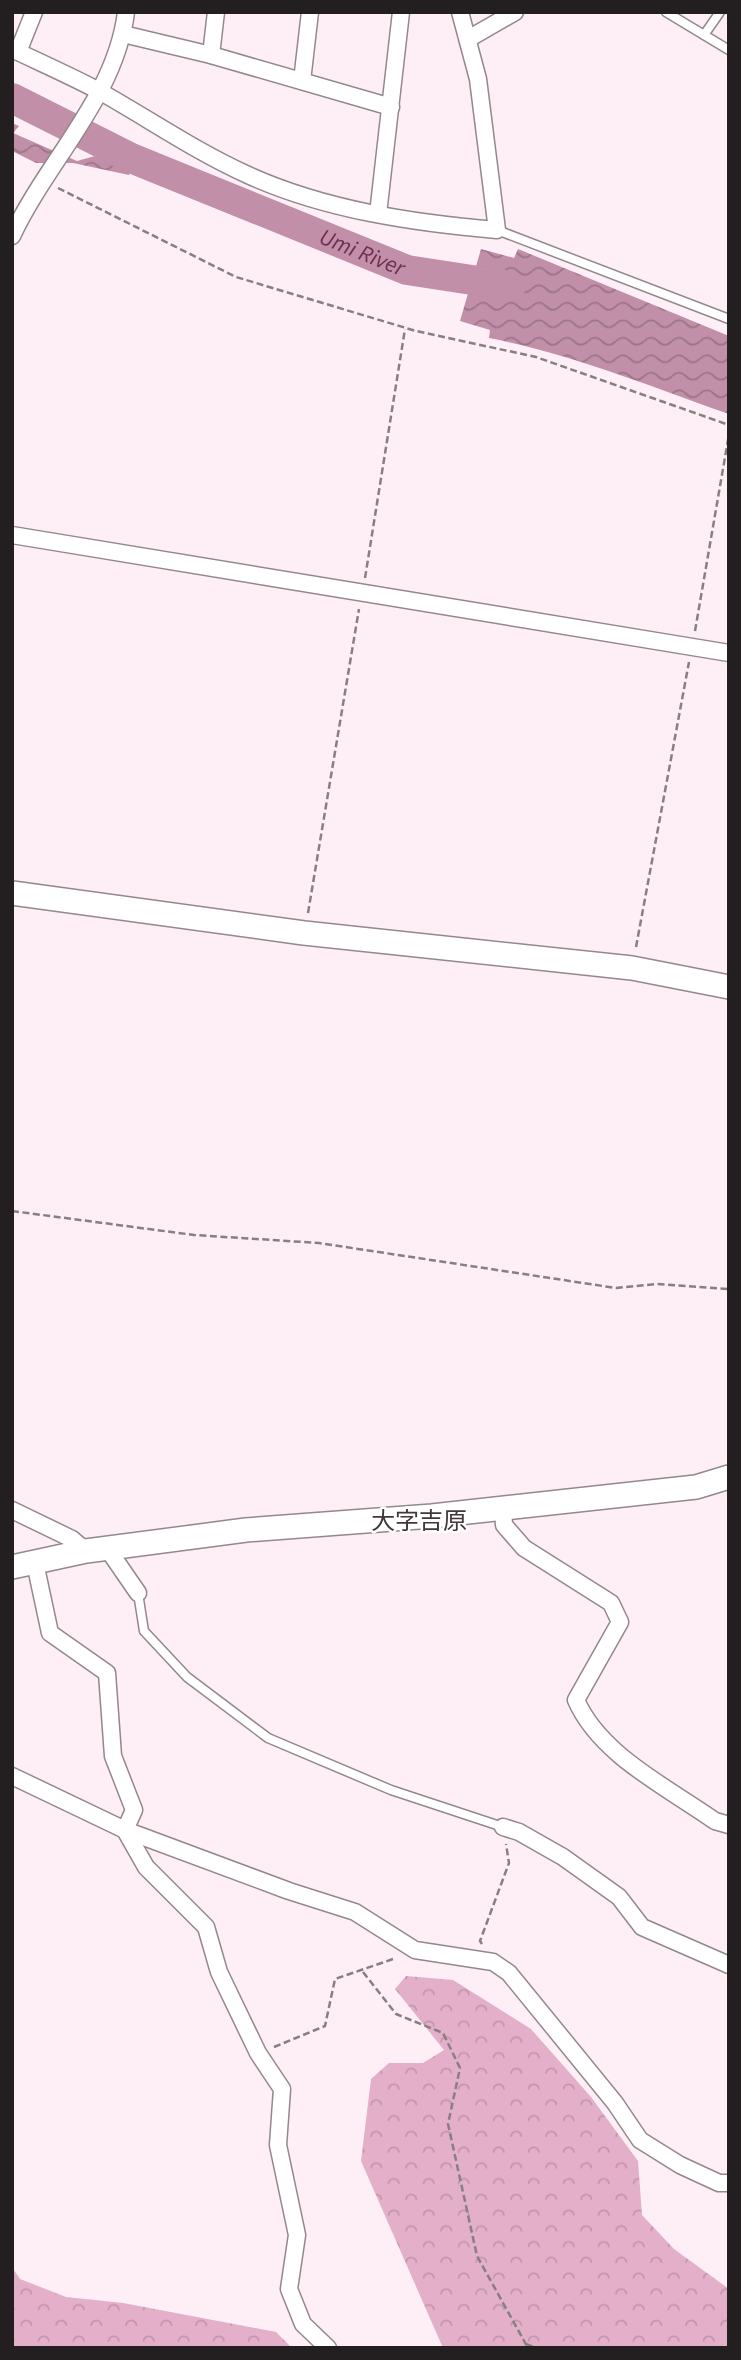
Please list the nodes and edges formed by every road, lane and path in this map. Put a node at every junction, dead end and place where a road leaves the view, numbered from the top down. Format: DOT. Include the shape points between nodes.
graph roads {
  1 [pos="34,12"];
  2 [pos="125,12"];
  3 [pos="216,12"];
  4 [pos="310,12"];
  5 [pos="401,12"];
  6 [pos="460,12"];
  7 [pos="515,12"];
  8 [pos="666,12"];
  9 [pos="720,12"];
  10 [pos="123,34"];
  11 [pos="704,35"];
  12 [pos="468,40"];
  13 [pos="15,50"];
  14 [pos="729,50"];
  15 [pos="211,55"];
  16 [pos="302,80"];
  17 [pos="95,96"];
  18 [pos="391,107"];
  19 [pos="44,179"];
  20 [pos="378,214"];
  21 [pos="497,230"];
  22 [pos="12,236"];
  23 [pos="729,319"];
  24 [pos="405,328"];
  25 [pos="729,425"];
  26 [pos="729,434"];
  27 [pos="12,535"];
  28 [pos="362,592"];
  29 [pos="692,647"];
  30 [pos="729,653"];
  31 [pos="12,893"];
  32 [pos="304,933"];
  33 [pos="632,968"];
  34 [pos="729,987"];
  35 [pos="12,1211"];
  36 [pos="729,1289"];
  37 [pos="729,1477"];
  38 [pos="503,1508"];
  39 [pos="12,1510"];
  40 [pos="96,1550"];
  41 [pos="24,1565"];
  42 [pos="138,1593"];
  43 [pos="12,1776"];
  44 [pos="729,1825"];
  45 [pos="503,1827"];
  46 [pos="125,1830"];
  47 [pos="415,1950"];
  48 [pos="493,1962"];
  49 [pos="729,1965"];
  50 [pos="363,1972"];
  51 [pos="258,2053"];
  52 [pos="729,2183"];
  53 [pos="527,2346"];
  54 [pos="328,2348"];
  55 [pos="536,2348"];
  1 -- 13 [label="street"];
  2 -- 10 [label="street"];
  3 -- 15 [label="street"];
  4 -- 16 [label="street"];
  5 -- 18 [label="street"];
  6 -- 12 [label="street"];
  7 -- 12 [label="street"];
  8 -- 11 [label="lane"];
  9 -- 11 [label="lane"];
  10 -- 15 [label="street"];
  10 -- 17 [label="street"];
  11 -- 14 [label="lane"];
  12 -- 21 [label="street" via="478,79"];
  13 -- 17 [label="street"];
  15 -- 16 [label="street"];
  16 -- 18 [label="street"];
  17 -- 19 [label="street"];
  17 -- 20 [label="street" via="250,176"];
  18 -- 20 [label="street"];
  19 -- 22 [label="street"];
  19 -- 24 [label="path" via="236,277"];
  20 -- 21 [label="street"];
  21 -- 23 [label="lane"];
  24 -- 25 [label="path" via="536,357"];
  24 -- 28 [label="path"];
  26 -- 29 [label="path"];
  27 -- 28 [label="street"];
  28 -- 29 [label="street"];
  28 -- 32 [label="path"];
  29 -- 30 [label="street"];
  29 -- 33 [label="path"];
  31 -- 32 [label="street"];
  32 -- 33 [label="street"];
  33 -- 34 [label="street"];
  35 -- 36 [label="path" via="194,1235 319,1243 616,1288 657,1284"];
  37 -- 38 [label="street" via="696,1487"];
  38 -- 40 [label="street" via="246,1530"];
  38 -- 44 [label="street" via="504,1525 524,1548 611,1603 620,1622 576,1700 586,1723 617,1752 715,1821"];
  39 -- 40 [label="street"];
  40 -- 41 [label="street"];
  40 -- 42 [label="street"];
  41 -- 46 [label="street" via="50,1633 107,1673 113,1756 134,1810"];
  42 -- 45 [label="lane" via="144,1631 187,1677 268,1738 391,1790"];
  43 -- 46 [label="street"];
  45 -- 48 [label="path" via="509,1863 480,1941"];
  45 -- 49 [label="street" via="563,1857 619,1897 642,1927"];
  46 -- 47 [label="street" via="355,1912"];
  46 -- 51 [label="street" via="146,1867 206,1927 219,1972"];
  47 -- 48 [label="street"];
  47 -- 50 [label="path"];
  48 -- 52 [label="street" via="509,1973 640,2140 680,2165"];
  50 -- 51 [label="path" via="335,1979 325,2026"];
  50 -- 53 [label="path" via="396,2014 443,2033 460,2068 448,2124 477,2256"];
  51 -- 54 [label="street" via="282,2089 278,2145 297,2235 289,2288 303,2324"];
  53 -- 55 [label="path"];
}
